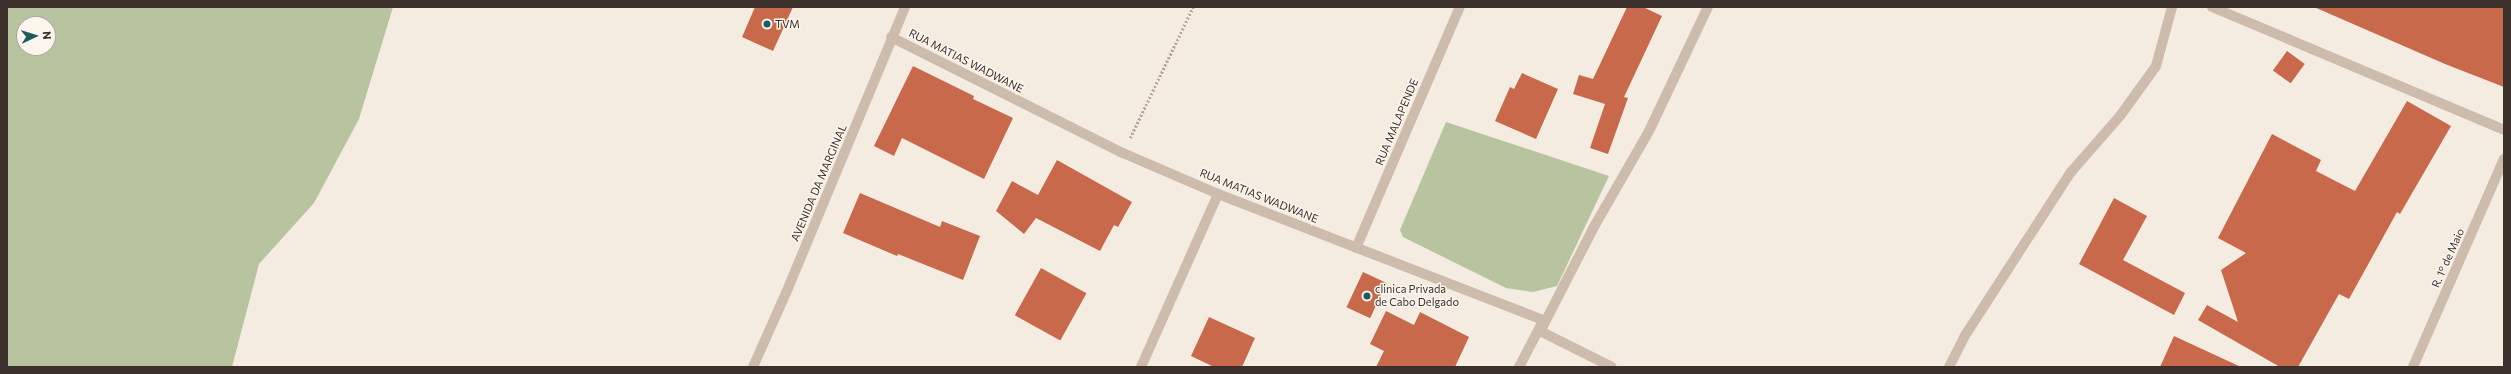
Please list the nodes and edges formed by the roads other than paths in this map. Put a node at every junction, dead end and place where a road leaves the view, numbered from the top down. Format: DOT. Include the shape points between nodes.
graph roads {
  1 [pos="905,7"];
  2 [pos="1460,7"];
  3 [pos="1708,7"];
  4 [pos="2172,7"];
  5 [pos="2212,7"];
  6 [pos="891,37"];
  7 [pos="2504,130"];
  8 [pos="2504,159"];
  9 [pos="1218,194"];
  10 [pos="1356,248"];
  11 [pos="1543,320"];
  12 [pos="1540,331"];
  13 [pos="753,367"];
  14 [pos="1141,367"];
  15 [pos="1519,367"];
  16 [pos="1612,367"];
  17 [pos="1949,367"];
  18 [pos="2413,367"];
  1 -- 6 [label="street, AVENIDA DA MARGINAL"];
  2 -- 10 [label="street, RUA MALAPENDE"];
  3 -- 12 [label="street" via="1649,131 1595,225"];
  4 -- 17 [label="street" via="2156,66 2120,116 2071,172 1966,334"];
  5 -- 7 [label="street"];
  6 -- 9 [label="street, RUA MATIAS WADWANE" via="1123,152"];
  6 -- 13 [label="street, AVENIDA DA MARGINAL"];
  8 -- 18 [label="street, R. 1º de Maio"];
  9 -- 10 [label="street, RUA MATIAS WADWANE"];
  9 -- 14 [label="street"];
  10 -- 11 [label="street, RUA MATIAS WADWANE"];
  11 -- 12 [label="street"];
  11 -- 15 [label="street"];
  12 -- 16 [label="street"];
}
